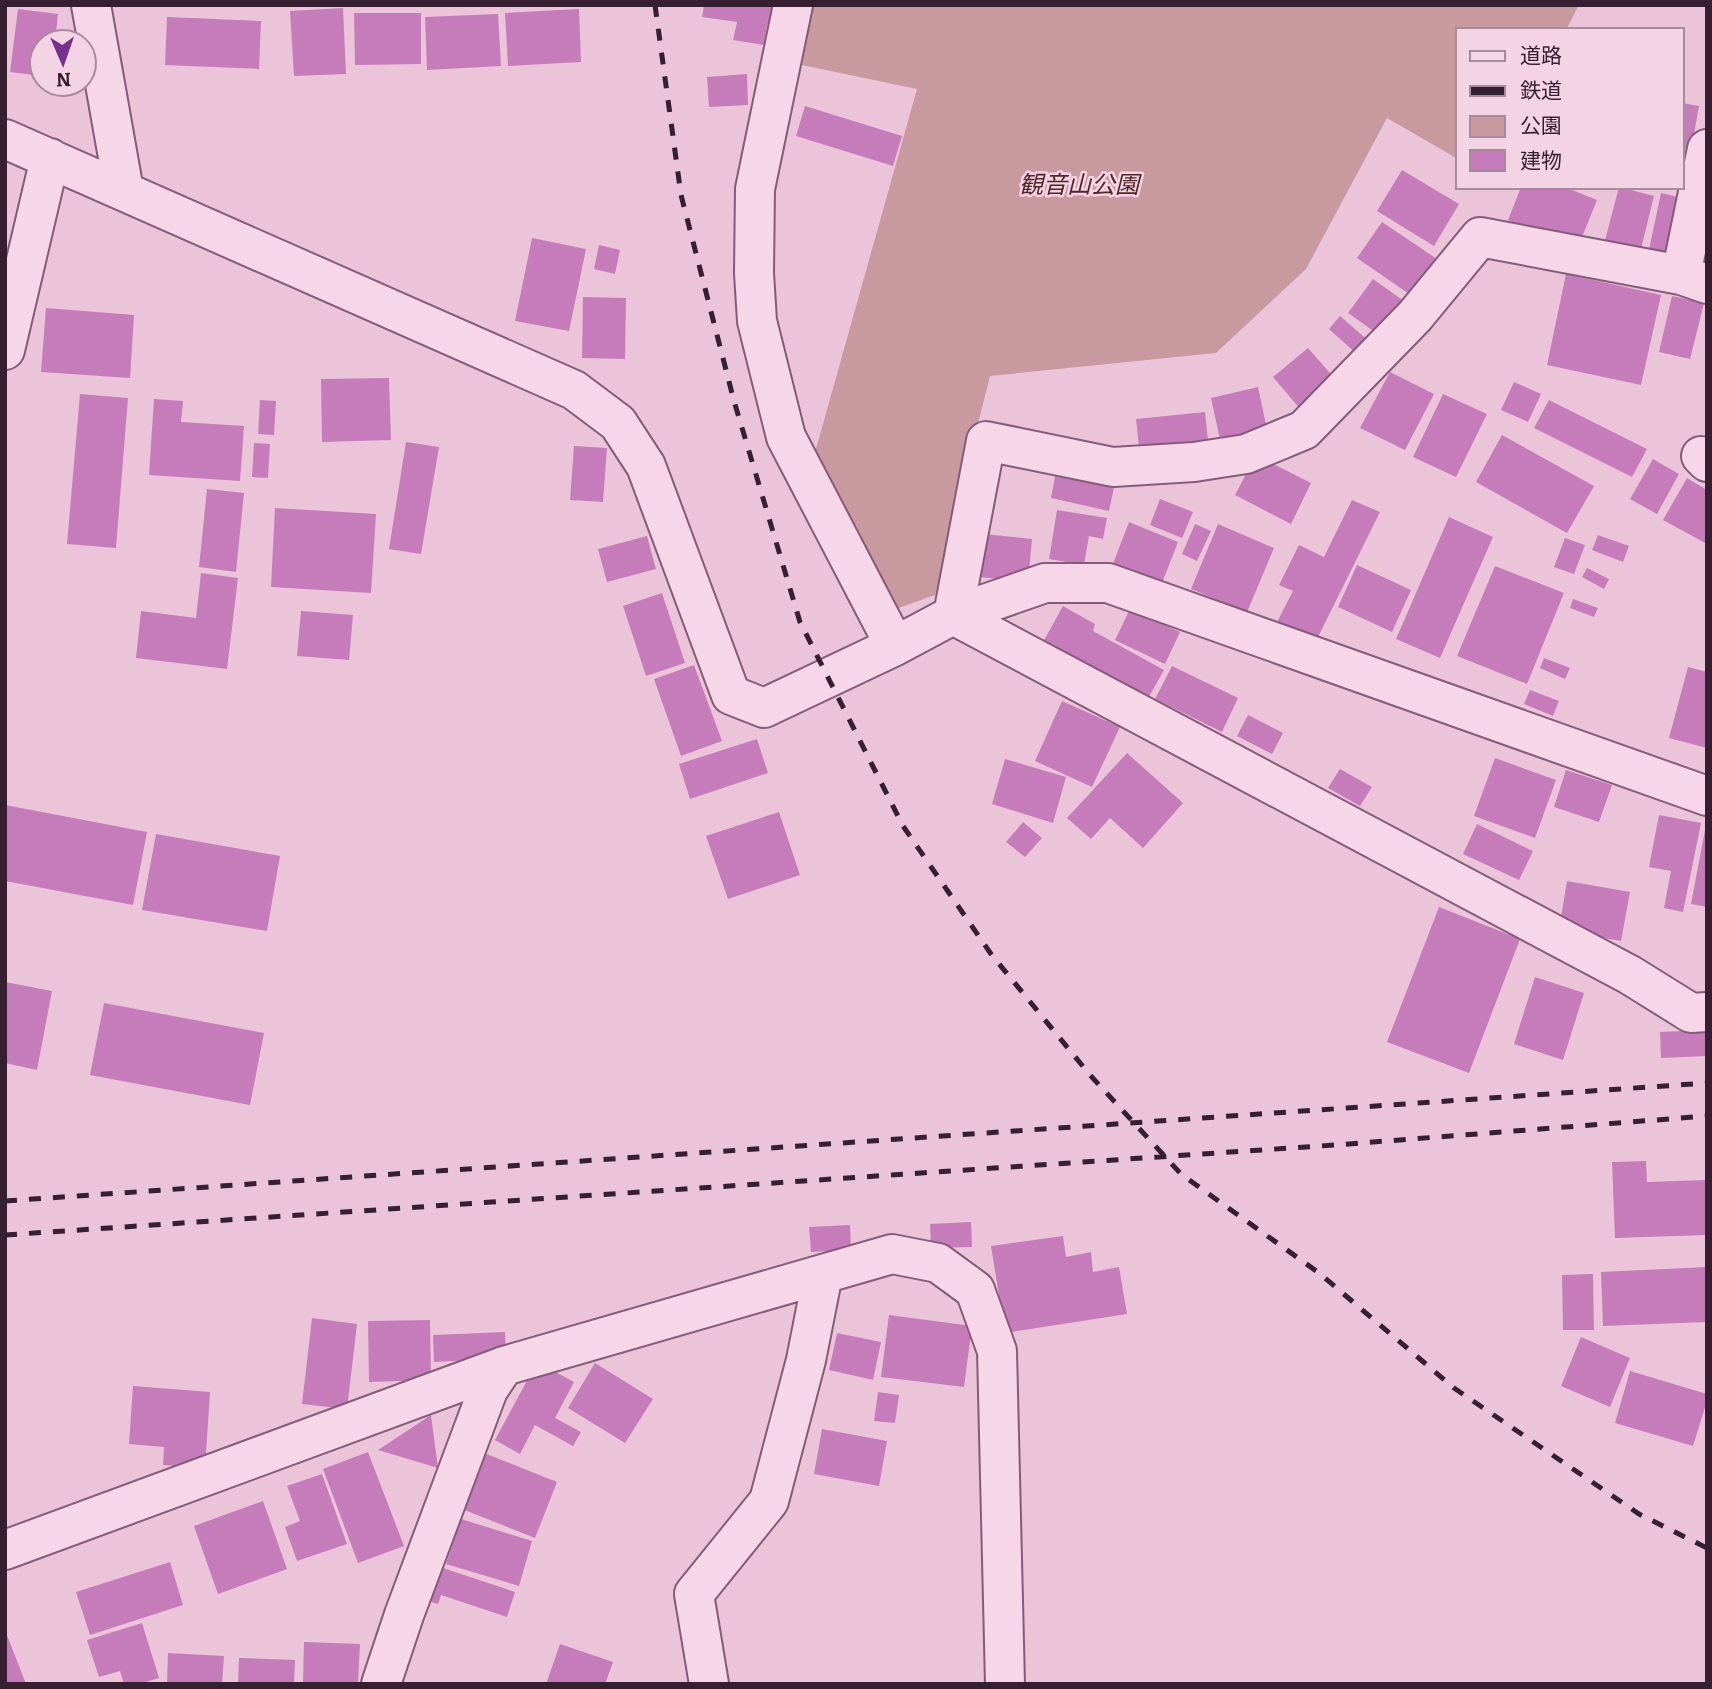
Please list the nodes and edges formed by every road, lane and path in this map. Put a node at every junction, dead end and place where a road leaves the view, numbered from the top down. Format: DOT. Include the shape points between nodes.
graph roads {
  1 [pos="91,5"];
  2 [pos="793,5"];
  3 [pos="5,139"];
  4 [pos="1707,149"];
  5 [pos="50,158"];
  6 [pos="124,191"];
  7 [pos="1694,279"];
  8 [pos="5,350"];
  9 [pos="953,615"];
  10 [pos="895,646"];
  11 [pos="1707,796"];
  12 [pos="1707,1012"];
  13 [pos="823,1273"];
  14 [pos="504,1366"];
  15 [pos="5,1550"];
  16 [pos="381,1684"];
  17 [pos="709,1684"];
  18 [pos="1005,1684"];
  1 -- 6 [label="street"];
  2 -- 10 [label="street" via="755,189 757,321 786,437"];
  3 -- 5 [label="street"];
  4 -- 7 [label="street"];
  5 -- 6 [label="street"];
  5 -- 8 [label="street"];
  6 -- 10 [label="street" via="574,390 618,423 646,466 731,695 764,708"];
  7 -- 9 [label="street" via="1480,237 1415,316 1304,430 1246,454 1113,467 986,441"];
  9 -- 10 [label="street"];
  9 -- 11 [label="street" via="1045,583 1108,583"];
  9 -- 12 [label="street" via="1618,969 1691,1013"];
  13 -- 14 [label="street"];
  13 -- 17 [label="street" via="806,1360 769,1501 694,1594"];
  13 -- 18 [label="street" via="892,1254 938,1263 975,1290 997,1351"];
  14 -- 15 [label="street"];
  14 -- 16 [label="street" via="488,1390"];
}
